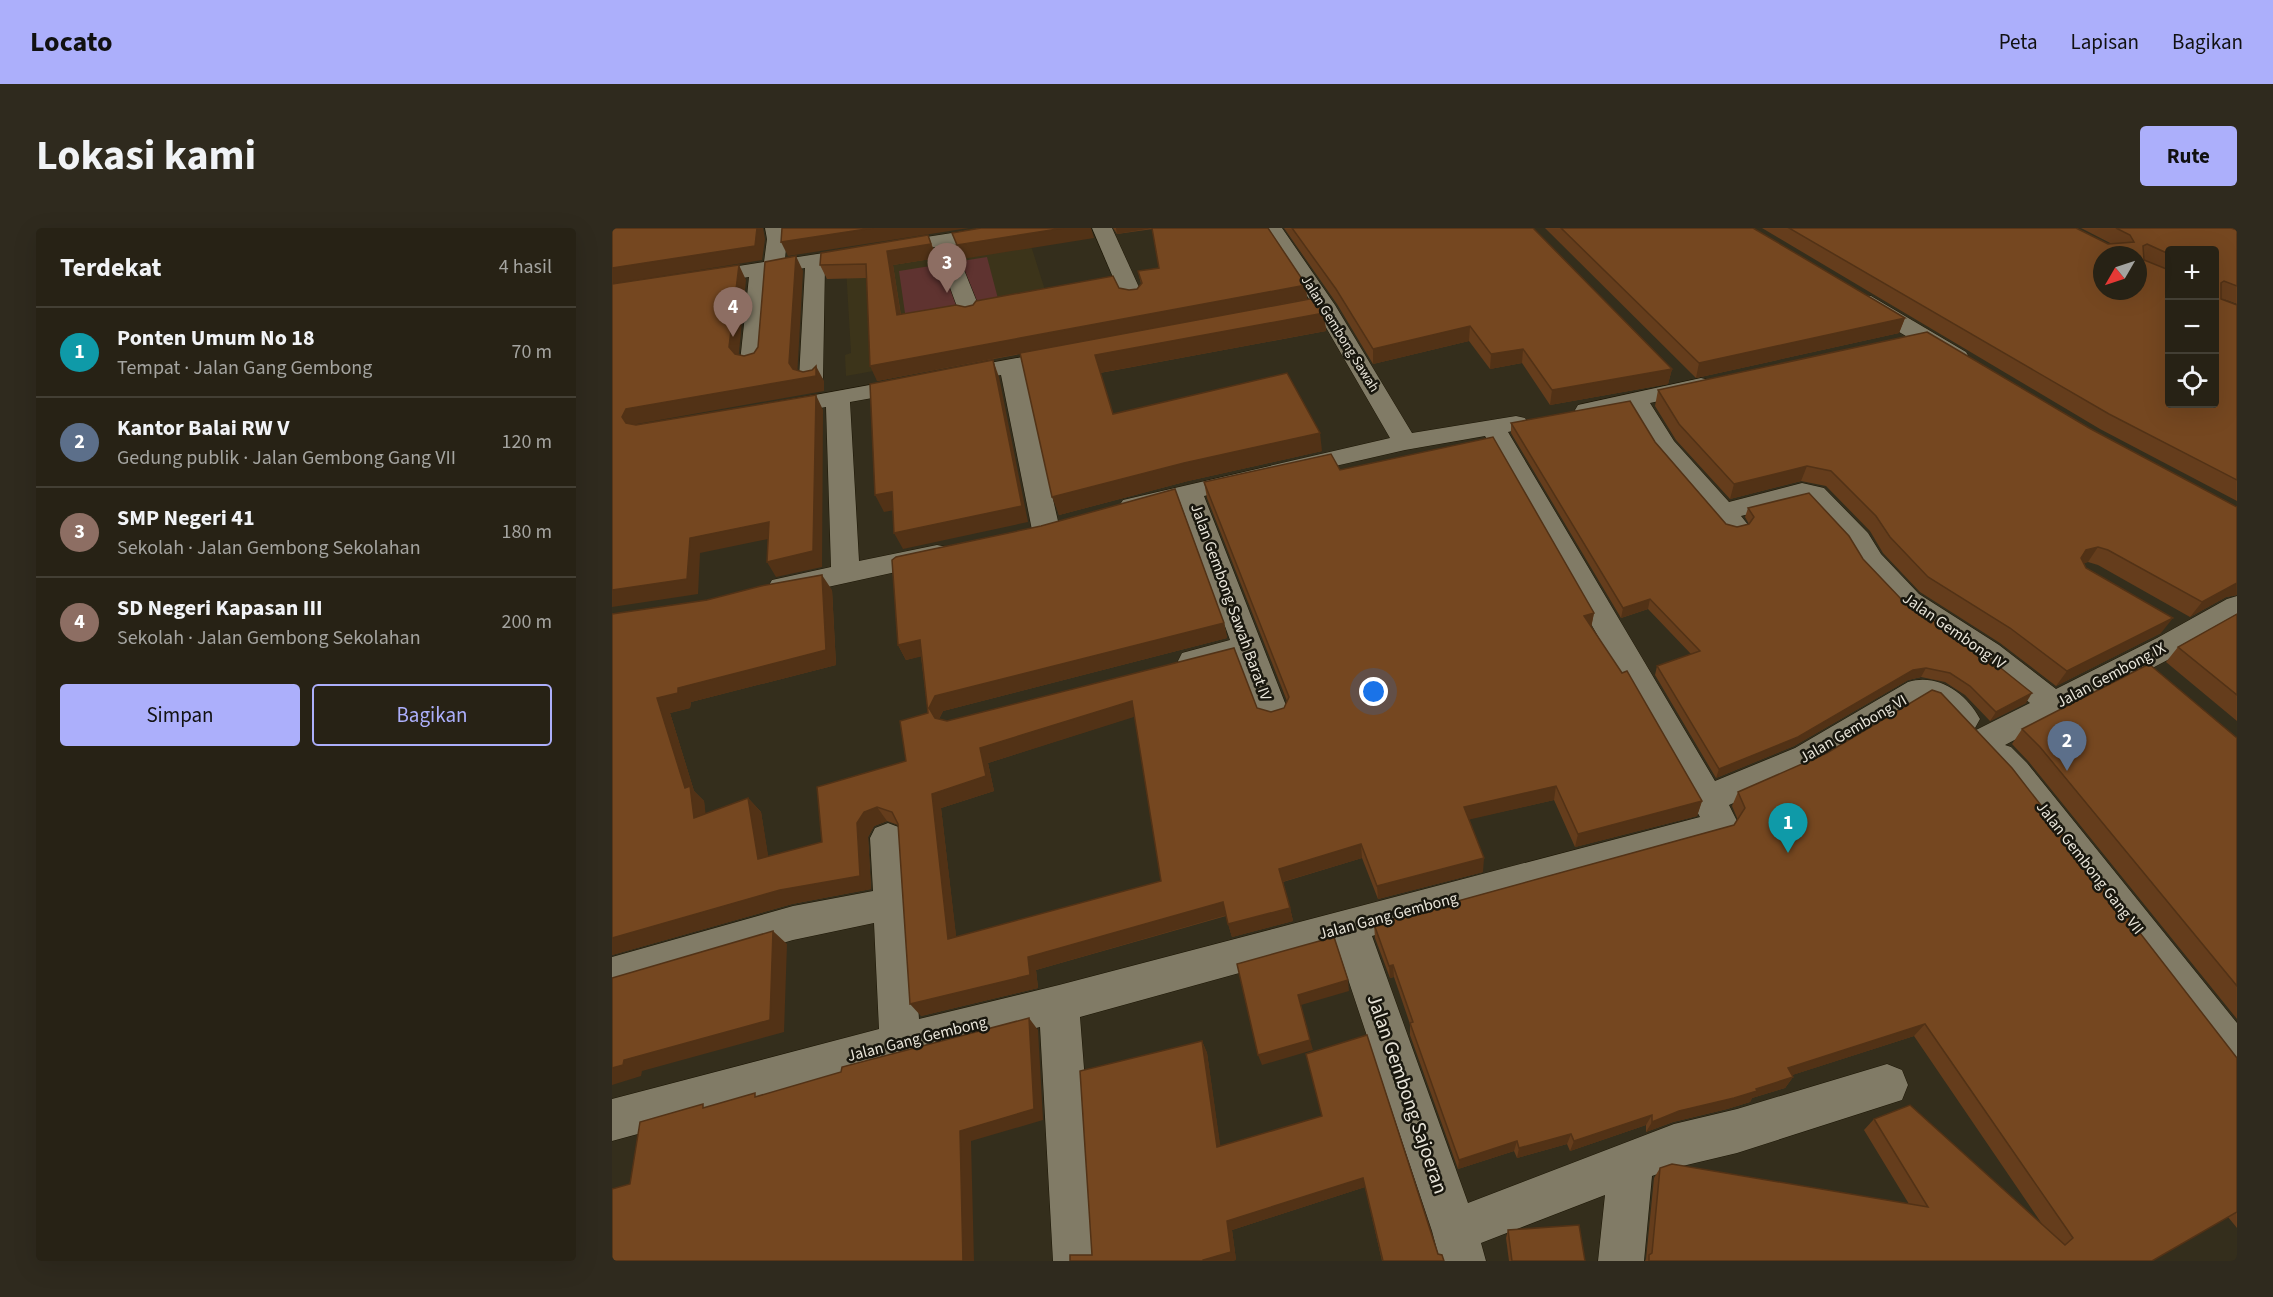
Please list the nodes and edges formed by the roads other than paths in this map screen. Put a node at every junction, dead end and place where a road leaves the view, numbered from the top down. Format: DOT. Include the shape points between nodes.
graph roads {
  1 [pos="775,228"];
  2 [pos="1022,228"];
  3 [pos="1102,228"];
  4 [pos="1272,228"];
  5 [pos="943,241"];
  6 [pos="814,261"];
  7 [pos="767,268"];
  8 [pos="1842,287"];
  9 [pos="612,292"];
  10 [pos="1132,296"];
  11 [pos="970,312"];
  12 [pos="1923,337"];
  13 [pos="1888,344"];
  14 [pos="1088,352"];
  15 [pos="752,362"];
  16 [pos="1011,366"];
  17 [pos="1673,371"];
  18 [pos="1982,372"];
  19 [pos="811,378"];
  20 [pos="1725,380"];
  21 [pos="1690,388"];
  22 [pos="838,398"];
  23 [pos="1636,400"];
  24 [pos="759,412"];
  25 [pos="1570,413"];
  26 [pos="1537,419"];
  27 [pos="1493,428"];
  28 [pos="1406,442"];
  29 [pos="1189,491"];
  30 [pos="1112,512"];
  31 [pos="1045,530"];
  32 [pos="956,550"];
  33 [pos="845,574"];
  34 [pos="762,591"];
  35 [pos="2234,611"];
  36 [pos="1246,647"];
  37 [pos="2139,660"];
  38 [pos="1168,667"];
  39 [pos="2166,683"];
  40 [pos="1932,691"];
  41 [pos="2054,705"];
  42 [pos="1273,713"];
  43 [pos="1984,741"];
  44 [pos="1707,799"];
  45 [pos="888,838"];
  46 [pos="892,903"];
  47 [pos="1350,927"];
  48 [pos="612,975"];
  49 [pos="1059,1004"];
  50 [pos="900,1043"];
  51 [pos="2237,1055"];
  52 [pos="1887,1084"];
  53 [pos="612,1120"];
  54 [pos="1631,1163"];
  55 [pos="1459,1246"];
  56 [pos="1076,1261"];
  57 [pos="1621,1261"];
  1 -- 7 [label="street" via="777,239"];
  2 -- 5 [label="street"];
  3 -- 10 [label="street"];
  4 -- 28 [label="street, Jalan Gembong Sawah" via="1313,307"];
  5 -- 6 [label="street"];
  5 -- 11 [label="street"];
  6 -- 7 [label="street"];
  6 -- 19 [label="street"];
  7 -- 9 [label="street"];
  7 -- 15 [label="street"];
  8 -- 12 [label="street"];
  12 -- 13 [label="street"];
  12 -- 18 [label="street"];
  14 -- 16 [label="street"];
  16 -- 22 [label="street"];
  16 -- 31 [label="street"];
  17 -- 21 [label="street"];
  20 -- 21 [label="street"];
  21 -- 23 [label="street"];
  22 -- 24 [label="street"];
  22 -- 33 [label="street"];
  23 -- 25 [label="street"];
  23 -- 41 [label="street, Jalan Gembong IV" via="1664,446 1729,519 1802,491 1815,494 1909,601 1988,653"];
  26 -- 27 [label="street"];
  27 -- 28 [label="street"];
  27 -- 44 [label="street, Jalan Gang Gembong"];
  28 -- 29 [label="street"];
  29 -- 30 [label="street"];
  29 -- 36 [label="street, Jalan Gembong Sawah Barat IV"];
  32 -- 33 [label="street"];
  33 -- 34 [label="street"];
  35 -- 37 [label="street, Jalan Gembong IX" via="2177,625"];
  36 -- 38 [label="street"];
  36 -- 42 [label="street, Jalan Gembong Sawah Barat IV"];
  37 -- 39 [label="street"];
  37 -- 41 [label="street, Jalan Gembong IX"];
  40 -- 43 [label="street, Jalan Gembong Gang VII" via="1945,698"];
  40 -- 44 [label="street, Jalan Gembong VI" via="1919,690 1807,757"];
  41 -- 43 [label="street, Jalan Gembong IX"];
  43 -- 51 [label="street, Jalan Gembong Gang VII" via="2014,772"];
  44 -- 47 [label="street, Jalan Gang Gembong" via="1720,821 1716,827"];
  45 -- 46 [label="street"];
  46 -- 48 [label="street" via="793,923"];
  46 -- 50 [label="street"];
  47 -- 49 [label="street, Jalan Gang Gembong"];
  47 -- 55 [label="street, Jalan Gembong Sajoeran"];
  49 -- 50 [label="street, Jalan Gang Gembong"];
  49 -- 56 [label="street"];
  50 -- 53 [label="street, Jalan Gang Gembong"];
  52 -- 54 [label="street" via="1737,1131 1674,1146"];
  54 -- 55 [label="street"];
  54 -- 57 [label="street"];
}
